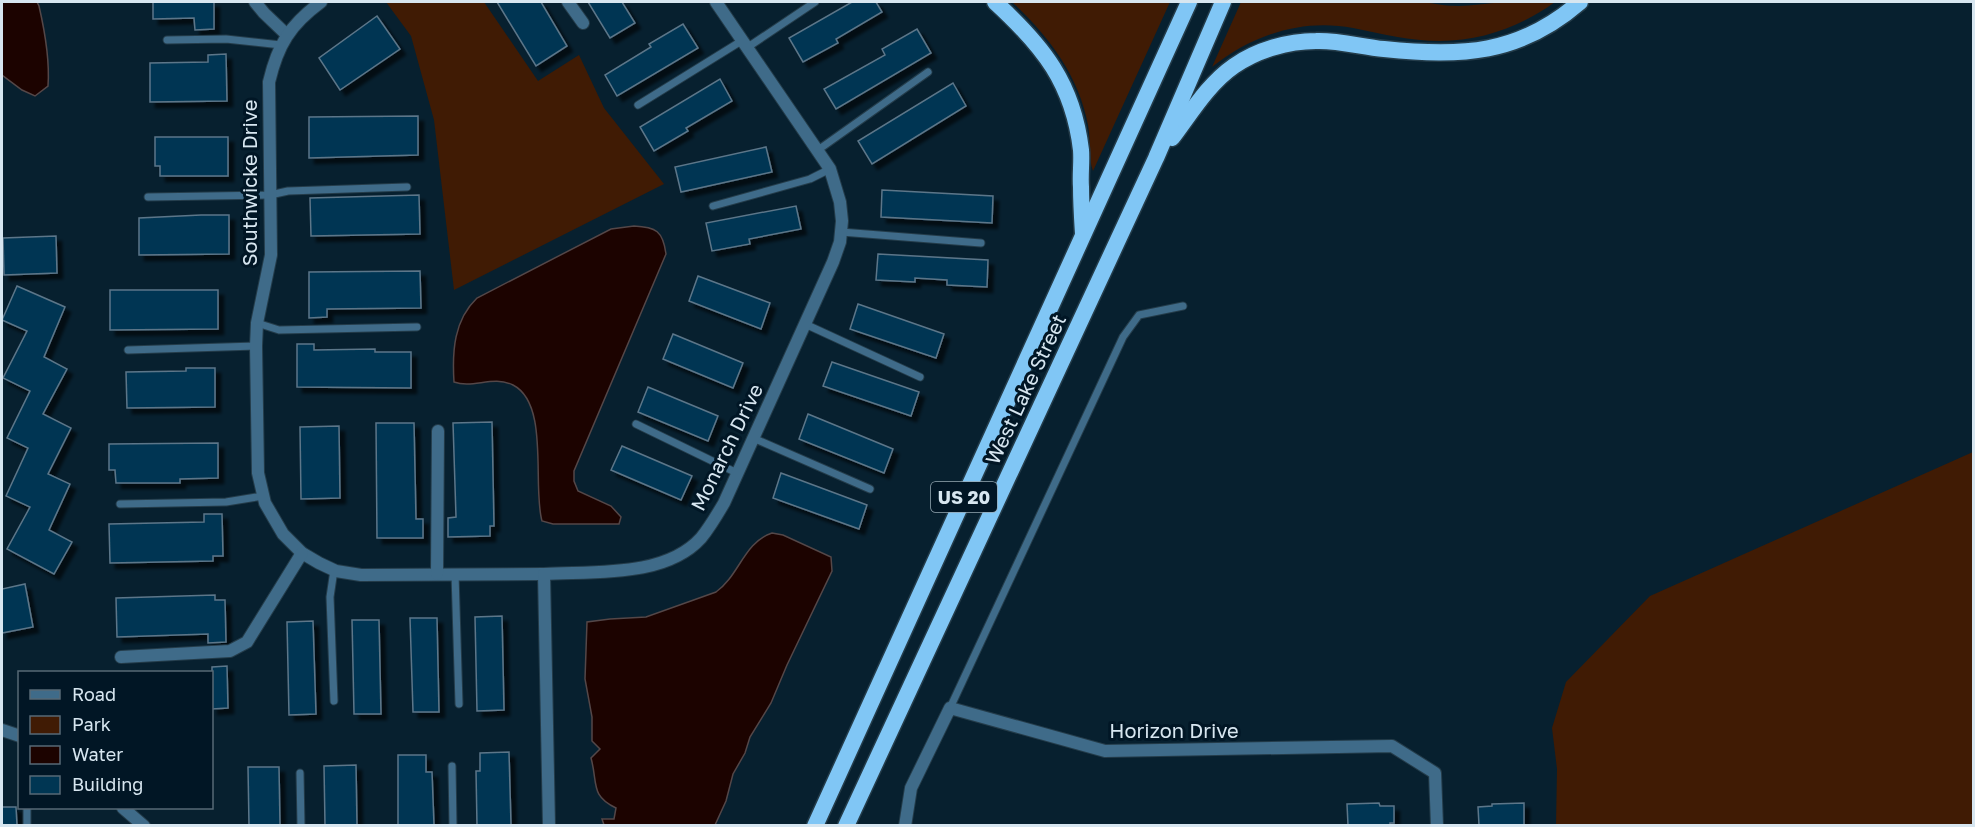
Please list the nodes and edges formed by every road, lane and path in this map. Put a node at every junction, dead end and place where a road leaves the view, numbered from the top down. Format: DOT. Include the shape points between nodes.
graph roads {
  1 [pos="255,2"];
  2 [pos="321,2"];
  3 [pos="568,2"];
  4 [pos="716,2"];
  5 [pos="815,2"];
  6 [pos="995,2"];
  7 [pos="1190,2"];
  8 [pos="1223,2"];
  9 [pos="1580,2"];
  10 [pos="583,23"];
  11 [pos="284,39"];
  12 [pos="167,40"];
  13 [pos="745,44"];
  14 [pos="928,72"];
  15 [pos="638,105"];
  16 [pos="818,150"];
  17 [pos="1156,158"];
  18 [pos="830,169"];
  19 [pos="407,187"];
  20 [pos="270,195"];
  21 [pos="148,197"];
  22 [pos="713,206"];
  23 [pos="841,232"];
  24 [pos="1083,235"];
  25 [pos="981,243"];
  26 [pos="1183,306"];
  27 [pos="257,323"];
  28 [pos="805,324"];
  29 [pos="417,327"];
  30 [pos="256,346"];
  31 [pos="128,350"];
  32 [pos="920,377"];
  33 [pos="636,424"];
  34 [pos="438,431"];
  35 [pos="753,438"];
  36 [pos="737,473"];
  37 [pos="870,489"];
  38 [pos="263,496"];
  39 [pos="120,504"];
  40 [pos="302,553"];
  41 [pos="334,570"];
  42 [pos="436,574"];
  43 [pos="455,574"];
  44 [pos="544,574"];
  45 [pos="121,657"];
  46 [pos="334,701"];
  47 [pos="459,704"];
  48 [pos="950,708"];
  49 [pos="2,730"];
  50 [pos="18,735"];
  51 [pos="452,766"];
  52 [pos="300,773"];
  53 [pos="27,809"];
  54 [pos="125,809"];
  55 [pos="27,825"];
  56 [pos="144,825"];
  57 [pos="301,825"];
  58 [pos="453,825"];
  59 [pos="549,825"];
  60 [pos="815,825"];
  61 [pos="846,825"];
  62 [pos="905,825"];
  63 [pos="1437,825"];
  1 -- 11 [label="street"];
  2 -- 11 [label="street, Southwicke Drive" via="302,16"];
  3 -- 10 [label="street"];
  4 -- 13 [label="street, Monarch Drive"];
  5 -- 13 [label="lane"];
  6 -- 24 [label="highway" via="1047,56 1075,115 1081,152"];
  7 -- 24 [label="highway, West Lake Street / US 20"];
  8 -- 17 [label="highway, West Lake Street / US 20"];
  9 -- 17 [label="highway" via="1546,28 1520,40 1461,53 1316,40 1276,46 1236,65 1218,79"];
  11 -- 12 [label="lane"];
  11 -- 20 [label="street, Southwicke Drive" via="274,58 269,82"];
  13 -- 15 [label="lane"];
  13 -- 16 [label="street, Monarch Drive"];
  14 -- 16 [label="lane"];
  16 -- 18 [label="street, Monarch Drive"];
  17 -- 61 [label="highway, West Lake Street / US 20"];
  18 -- 22 [label="lane" via="810,179"];
  18 -- 23 [label="street, Monarch Drive" via="840,202"];
  19 -- 20 [label="lane"];
  20 -- 21 [label="lane"];
  20 -- 27 [label="street, Southwicke Drive" via="271,255"];
  23 -- 25 [label="lane"];
  23 -- 28 [label="street, Monarch Drive" via="833,262"];
  24 -- 60 [label="highway, West Lake Street / US 20"];
  26 -- 48 [label="lane" via="1138,315 1123,337"];
  27 -- 29 [label="lane" via="279,330"];
  27 -- 30 [label="street, Southwicke Drive"];
  28 -- 32 [label="lane"];
  28 -- 35 [label="street, Monarch Drive"];
  30 -- 31 [label="lane"];
  30 -- 38 [label="street, Southwicke Drive" via="258,473"];
  33 -- 36 [label="lane"];
  34 -- 42 [label="street"];
  35 -- 36 [label="street, Monarch Drive"];
  35 -- 37 [label="lane"];
  36 -- 44 [label="street, Monarch Drive" via="714,521 700,539 668,560 638,569"];
  38 -- 39 [label="lane" via="226,502"];
  38 -- 40 [label="street, Southwicke Drive" via="272,518"];
  40 -- 41 [label="street, Southwicke Drive"];
  40 -- 45 [label="street" via="247,642 230,651"];
  41 -- 42 [label="street, Southwicke Drive" via="361,575"];
  41 -- 46 [label="lane" via="330,597"];
  42 -- 43 [label="street, Southwicke Drive"];
  43 -- 44 [label="street, Southwicke Drive"];
  43 -- 47 [label="lane"];
  44 -- 59 [label="street"];
  48 -- 62 [label="street" via="911,788"];
  48 -- 63 [label="street, Horizon Drive" via="1106,751 1392,746 1435,773"];
  49 -- 50 [label="street"];
  51 -- 58 [label="lane"];
  52 -- 57 [label="lane"];
  53 -- 55 [label="lane"];
  54 -- 56 [label="street"];
}
